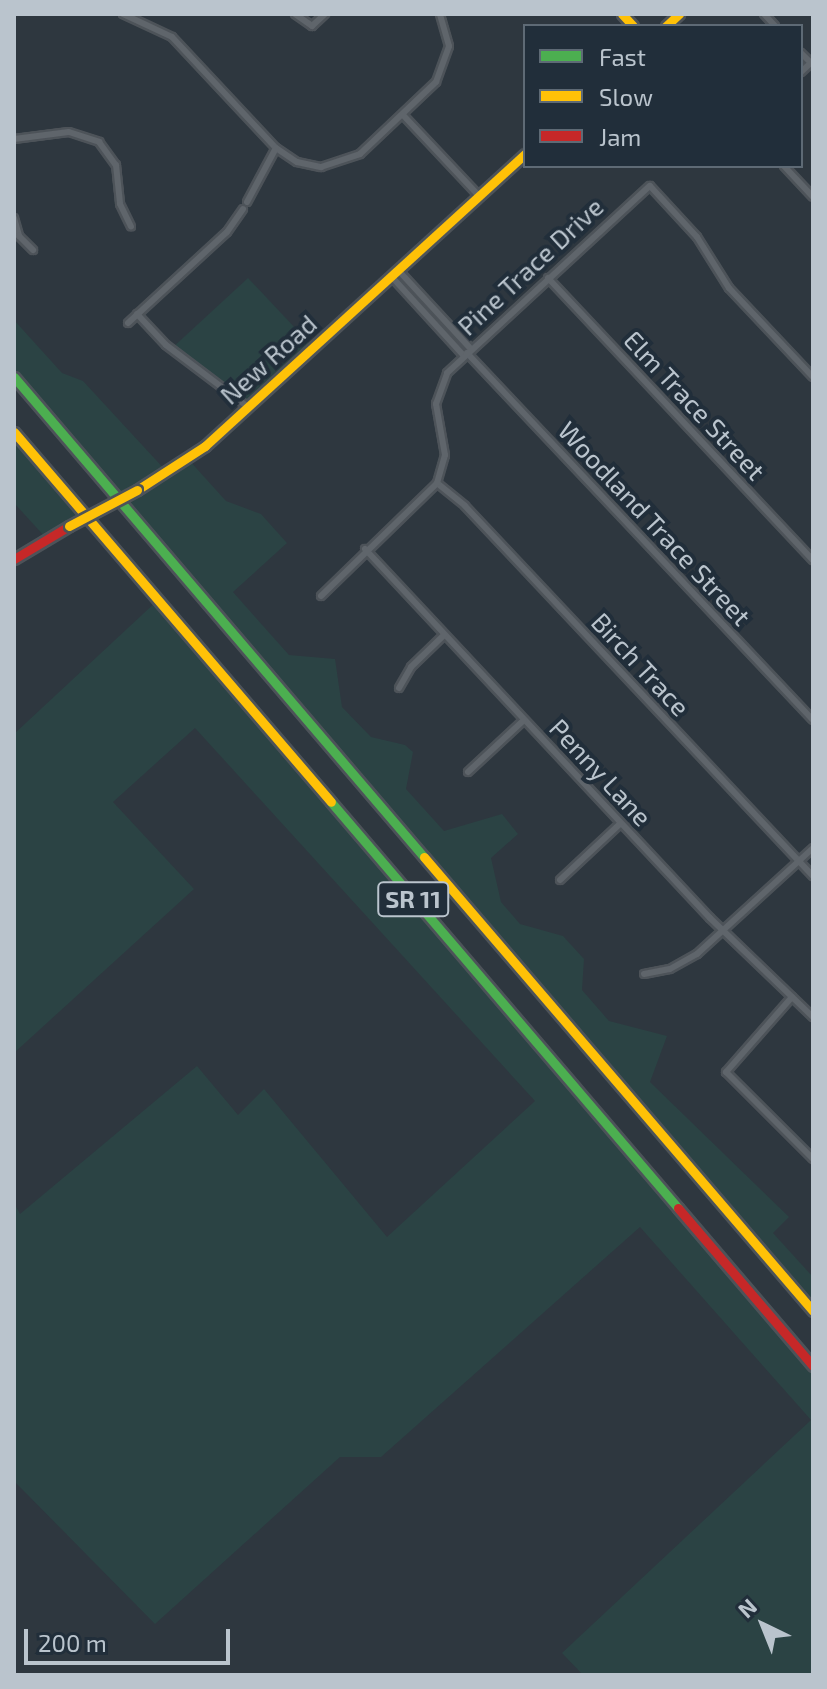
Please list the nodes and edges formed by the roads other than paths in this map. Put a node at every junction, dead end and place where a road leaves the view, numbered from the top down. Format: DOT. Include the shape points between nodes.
graph roads {
  1 [pos="123,14"];
  2 [pos="295,14"];
  3 [pos="325,14"];
  4 [pos="440,14"];
  5 [pos="403,115"];
  6 [pos="14,139"];
  7 [pos="276,148"];
  8 [pos="523,156"];
  9 [pos="786,168"];
  10 [pos="479,196"];
  11 [pos="813,197"];
  12 [pos="14,218"];
  13 [pos="131,227"];
  14 [pos="33,250"];
  15 [pos="395,273"];
  16 [pos="548,278"];
  17 [pos="137,314"];
  18 [pos="128,323"];
  19 [pos="467,353"];
  20 [pos="14,377"];
  21 [pos="813,377"];
  22 [pos="248,407"];
  23 [pos="14,432"];
  24 [pos="437,483"];
  25 [pos="365,549"];
  26 [pos="14,559"];
  27 [pos="813,560"];
  28 [pos="321,596"];
  29 [pos="444,635"];
  30 [pos="399,688"];
  31 [pos="524,720"];
  32 [pos="813,720"];
  33 [pos="468,772"];
  34 [pos="621,823"];
  35 [pos="813,848"];
  36 [pos="799,861"];
  37 [pos="813,876"];
  38 [pos="560,880"];
  39 [pos="723,930"];
  40 [pos="644,974"];
  41 [pos="792,997"];
  42 [pos="813,1017"];
  43 [pos="813,1159"];
  44 [pos="813,1311"];
  45 [pos="813,1366"];
  1 -- 7 [label="street" via="172,37"];
  2 -- 3 [label="street" via="312,26"];
  4 -- 5 [label="street" via="448,38 445,67"];
  5 -- 7 [label="street" via="360,154 337,165 304,165"];
  5 -- 10 [label="street"];
  6 -- 13 [label="street" via="69,132 99,142 116,165 120,204"];
  7 -- 17 [label="street" via="227,232"];
  8 -- 10 [label="main road, New Road"];
  9 -- 11 [label="street"];
  10 -- 15 [label="main road, New Road"];
  12 -- 14 [label="street" via="19,236"];
  15 -- 19 [label="street, Woodland Trace Street"];
  15 -- 22 [label="main road, New Road"];
  16 -- 19 [label="street, Pine Trace Drive"];
  16 -- 21 [label="street, Pine Trace Drive" via="652,186 697,237 729,288"];
  16 -- 27 [label="street, Elm Trace Street"];
  17 -- 18 [label="street"];
  17 -- 22 [label="street" via="166,345"];
  19 -- 24 [label="street, Pine Trace Drive" via="437,394 445,455"];
  19 -- 32 [label="street, Woodland Trace Street"];
  20 -- 44 [label="main road, SR 11"];
  22 -- 26 [label="main road, New Road, bridge" via="192,456"];
  23 -- 45 [label="main road, SR 11"];
  24 -- 25 [label="street"];
  24 -- 36 [label="street, Birch Trace" via="465,506"];
  25 -- 28 [label="street"];
  25 -- 29 [label="street, Penny Lane"];
  29 -- 30 [label="street" via="411,667"];
  29 -- 31 [label="street, Penny Lane"];
  31 -- 33 [label="street"];
  31 -- 34 [label="street, Penny Lane"];
  34 -- 38 [label="street"];
  34 -- 39 [label="street, Penny Lane"];
  35 -- 36 [label="street"];
  36 -- 37 [label="street, Birch Trace"];
  36 -- 39 [label="street"];
  39 -- 40 [label="street" via="684,963"];
  39 -- 41 [label="street, Penny Lane"];
  41 -- 42 [label="street, Penny Lane"];
  41 -- 43 [label="street" via="726,1072"];
}
